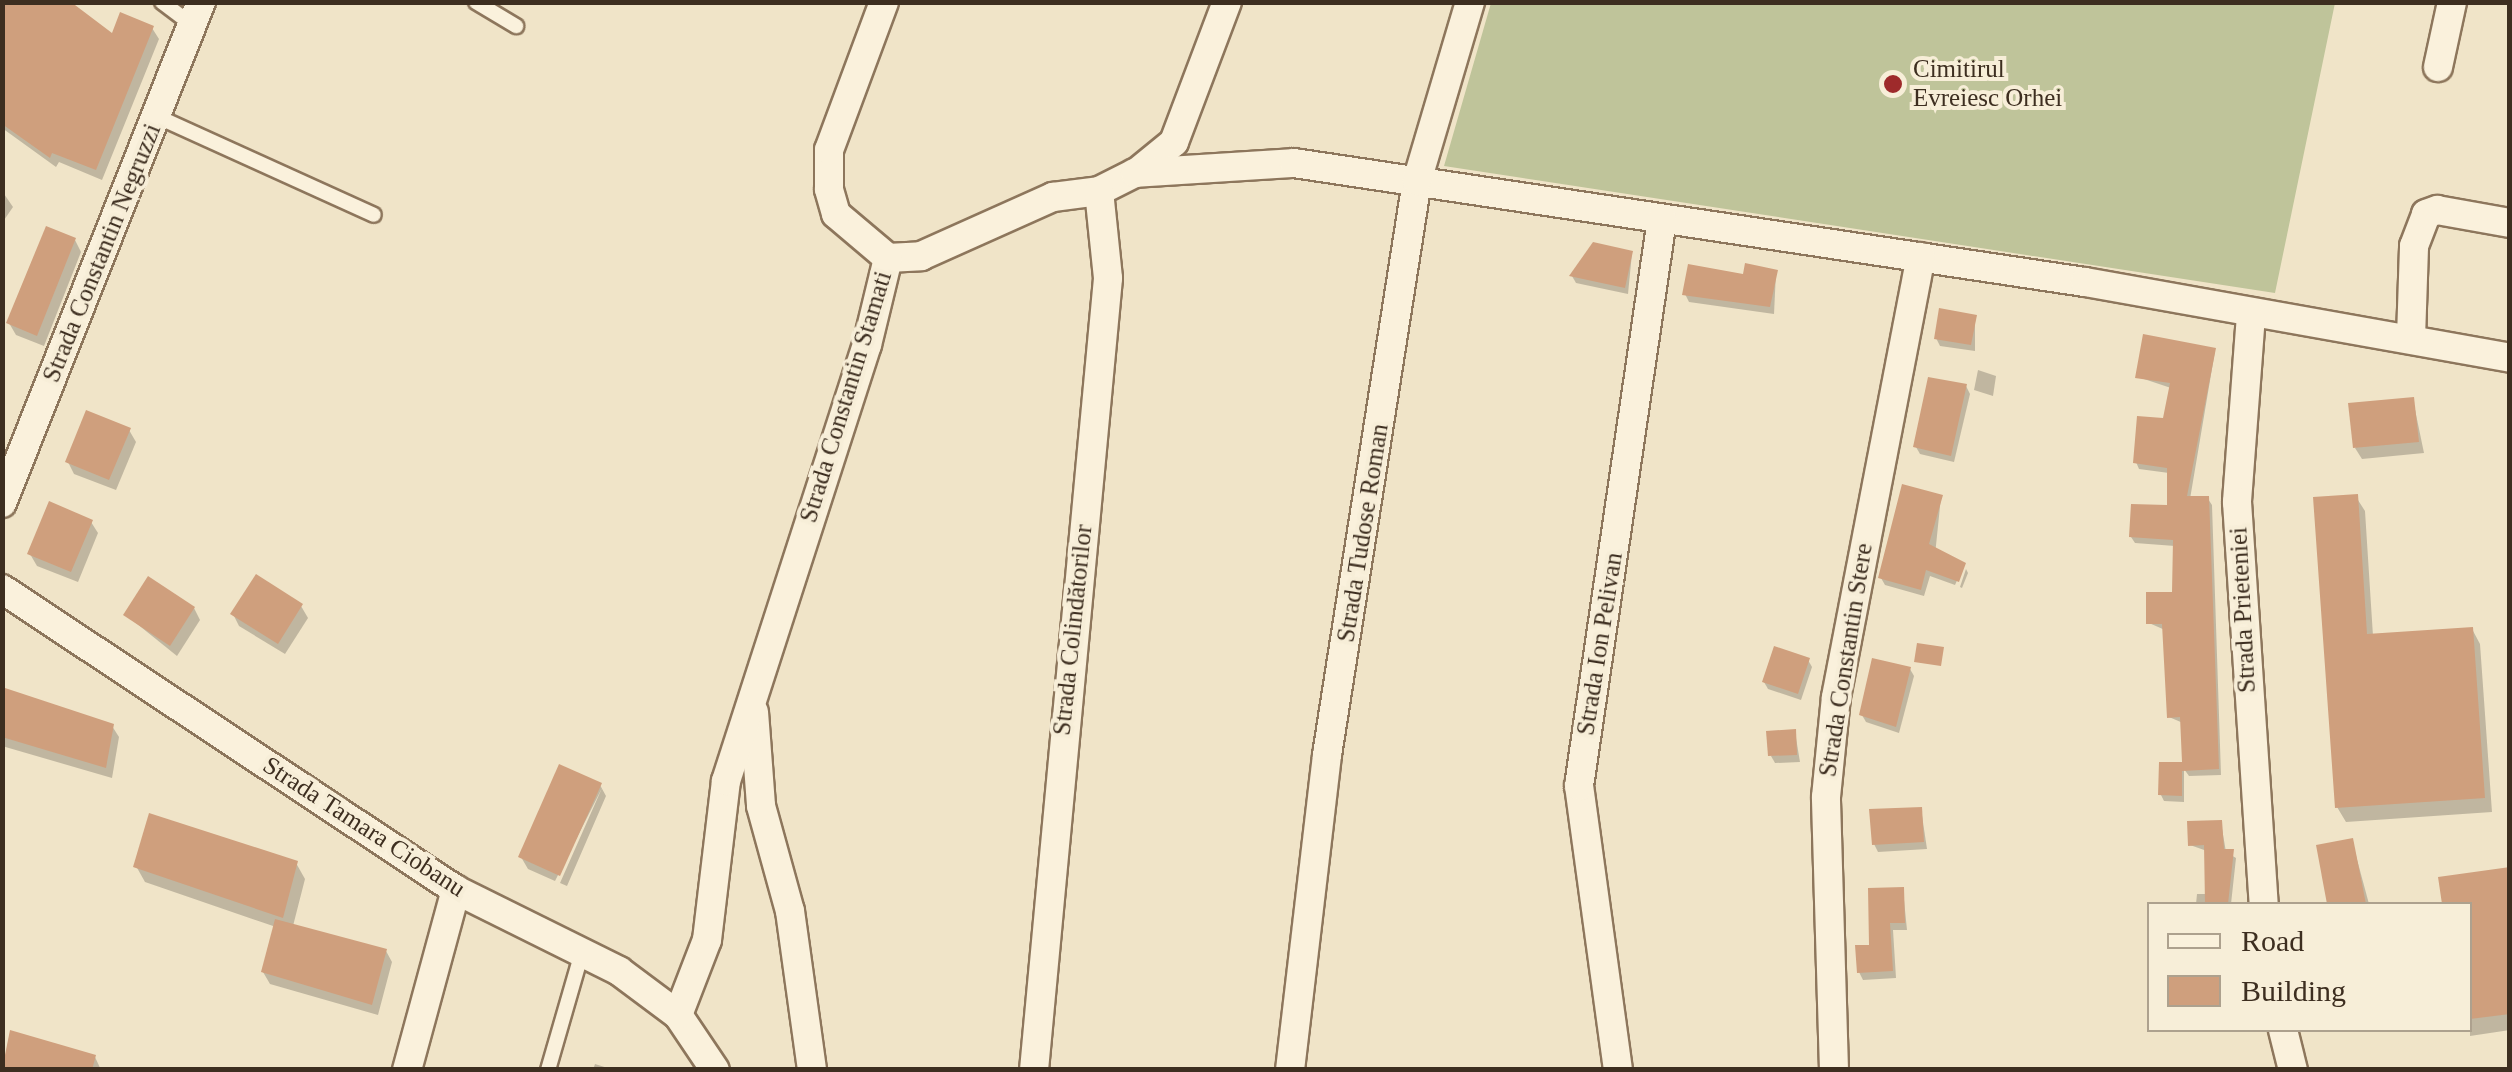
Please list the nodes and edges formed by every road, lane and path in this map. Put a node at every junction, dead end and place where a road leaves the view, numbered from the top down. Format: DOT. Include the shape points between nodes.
graph roads {
  1 [pos="162,2"];
  2 [pos="476,2"];
  3 [pos="884,2"];
  4 [pos="1227,2"];
  5 [pos="1470,2"];
  6 [pos="2452,2"];
  7 [pos="196,14"];
  8 [pos="516,26"];
  9 [pos="2438,67"];
  10 [pos="156,116"];
  11 [pos="1135,173"];
  12 [pos="1417,181"];
  13 [pos="1099,191"];
  14 [pos="374,215"];
  15 [pos="1662,220"];
  16 [pos="2510,223"];
  17 [pos="1921,257"];
  18 [pos="888,258"];
  19 [pos="2251,315"];
  20 [pos="2411,338"];
  21 [pos="2510,358"];
  22 [pos="2,503"];
  23 [pos="2,589"];
  24 [pos="753,699"];
  25 [pos="456,890"];
  26 [pos="2264,902"];
  27 [pos="583,952"];
  28 [pos="678,1015"];
  29 [pos="2284,1032"];
  30 [pos="407,1070"];
  31 [pos="548,1070"];
  32 [pos="715,1070"];
  33 [pos="812,1070"];
  34 [pos="1034,1070"];
  35 [pos="1290,1070"];
  36 [pos="1618,1070"];
  37 [pos="1834,1070"];
  38 [pos="2293,1070"];
  1 -- 7 [label="lane"];
  2 -- 8 [label="lane"];
  3 -- 18 [label="street, Strada Constantin Stamati" via="829,150 829,189 846,226"];
  4 -- 11 [label="street" via="1174,142"];
  5 -- 12 [label="street, Strada Tudose Roman"];
  6 -- 9 [label="street"];
  7 -- 10 [label="street, Strada Constantin Negruzzi"];
  10 -- 14 [label="lane"];
  10 -- 22 [label="street, Strada Constantin Negruzzi"];
  11 -- 12 [label="street" via="1294,163"];
  11 -- 13 [label="street"];
  12 -- 15 [label="street"];
  12 -- 35 [label="street, Strada Tudose Roman" via="1327,755"];
  13 -- 18 [label="street" via="1052,198 921,256"];
  13 -- 34 [label="street, Strada Colindătorilor" via="1108,278"];
  15 -- 17 [label="street"];
  15 -- 36 [label="street, Strada Ion Pelivan" via="1579,786"];
  16 -- 20 [label="street" via="2437,210 2426,214 2414,246"];
  17 -- 19 [label="street"];
  17 -- 37 [label="street, Strada Constantin Stere" via="1836,697 1826,798"];
  18 -- 24 [label="street, Strada Constantin Stamati"];
  19 -- 20 [label="street"];
  19 -- 26 [label="street, Strada Prieteniei" via="2237,502"];
  20 -- 21 [label="street"];
  23 -- 25 [label="street, Strada Tamara Ciobanu"];
  24 -- 28 [label="street, Strada Constantin Stamati" via="726,781 707,940"];
  24 -- 33 [label="street, Strada Constantin Stamati" via="761,806 790,911"];
  25 -- 27 [label="street, Strada Tamara Ciobanu"];
  25 -- 30 [label="street"];
  27 -- 28 [label="street, Strada Tamara Ciobanu"];
  27 -- 31 [label="lane"];
  28 -- 32 [label="street, Strada Tamara Ciobanu"];
  29 -- 38 [label="street"];
}
